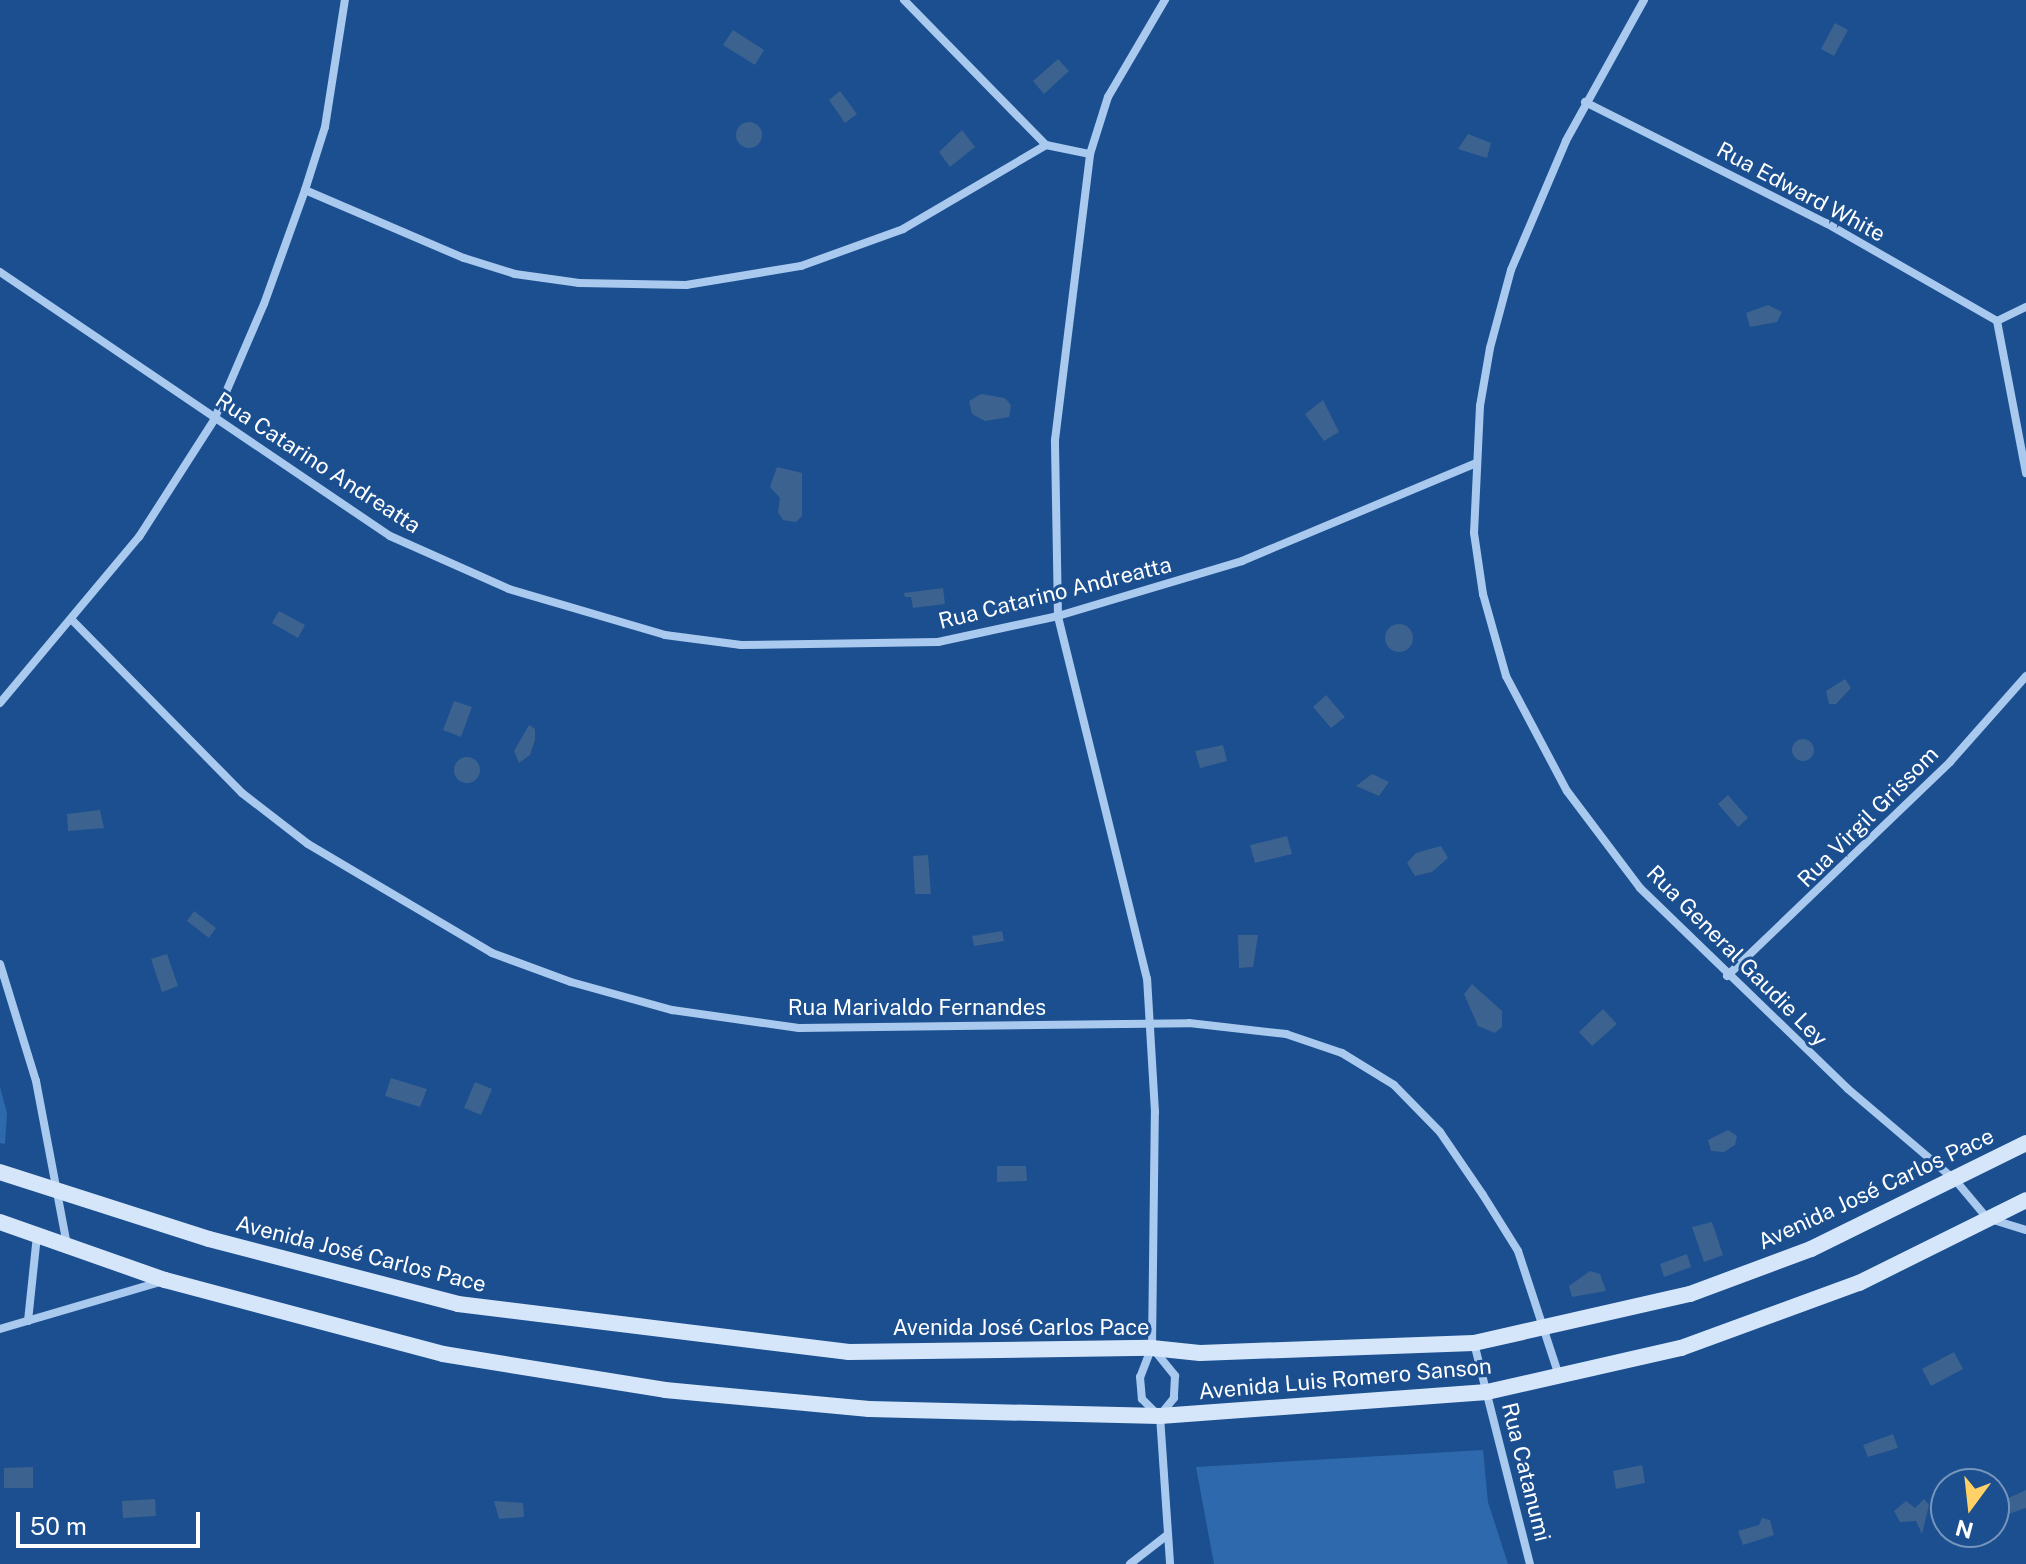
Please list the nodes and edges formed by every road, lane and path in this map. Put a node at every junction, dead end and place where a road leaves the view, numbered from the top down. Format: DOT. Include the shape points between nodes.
graph roads {
  1 [pos="345,0"];
  2 [pos="904,0"];
  3 [pos="1165,0"];
  4 [pos="1644,0"];
  5 [pos="1585,102"];
  6 [pos="1046,145"];
  7 [pos="1090,154"];
  8 [pos="305,190"];
  9 [pos="0,272"];
  10 [pos="2026,307"];
  11 [pos="1997,321"];
  12 [pos="214,420"];
  13 [pos="1476,463"];
  14 [pos="2026,473"];
  15 [pos="1058,616"];
  16 [pos="73,621"];
  17 [pos="2026,676"];
  18 [pos="0,703"];
  19 [pos="0,964"];
  20 [pos="1727,976"];
  21 [pos="1150,1026"];
  22 [pos="2026,1143"];
  23 [pos="0,1172"];
  24 [pos="1956,1181"];
  25 [pos="57,1191"];
  26 [pos="2026,1200"];
  27 [pos="1987,1218"];
  28 [pos="0,1222"];
  29 [pos="2026,1230"];
  30 [pos="37,1235"];
  31 [pos="67,1246"];
  32 [pos="165,1280"];
  33 [pos="28,1321"];
  34 [pos="0,1329"];
  35 [pos="1546,1329"];
  36 [pos="1474,1343"];
  37 [pos="1152,1348"];
  38 [pos="1559,1376"];
  39 [pos="1487,1392"];
  40 [pos="1160,1416"];
  41 [pos="1166,1536"];
  42 [pos="1130,1564"];
  43 [pos="1170,1564"];
  44 [pos="1530,1564"];
  1 -- 8 [label="street" via="325,127"];
  2 -- 6 [label="street"];
  3 -- 7 [label="street" via="1108,97"];
  4 -- 5 [label="street, Rua General Gaudie Ley"];
  5 -- 11 [label="street, Rua Edward White" via="1826,223"];
  5 -- 13 [label="street, Rua General Gaudie Ley" via="1499,310 1480,406"];
  6 -- 7 [label="street"];
  6 -- 8 [label="street" via="903,229 801,266 686,285 579,283 515,274 464,258"];
  7 -- 15 [label="street" via="1055,440"];
  8 -- 12 [label="street"];
  9 -- 12 [label="street, Rua Catarino Andreatta" via="148,369"];
  10 -- 11 [label="street"];
  11 -- 14 [label="street"];
  12 -- 15 [label="street, Rua Catarino Andreatta" via="390,536 509,589 665,635 741,645 938,642"];
  12 -- 16 [label="street" via="139,537"];
  13 -- 15 [label="street, Rua Catarino Andreatta" via="1242,561"];
  13 -- 20 [label="street, Rua General Gaudie Ley" via="1474,533 1483,594 1506,676 1567,791 1640,888"];
  15 -- 21 [label="street" via="1147,979"];
  16 -- 18 [label="street"];
  16 -- 21 [label="street, Rua Marivaldo Fernandes" via="242,793 308,844 492,953 672,1010 799,1028"];
  17 -- 20 [label="street, Rua Virgil Grissom" via="1950,762"];
  19 -- 25 [label="street" via="36,1081"];
  20 -- 24 [label="street, Rua General Gaudie Ley"];
  21 -- 35 [label="street, Rua Marivaldo Fernandes" via="1228,1025 1286,1034 1342,1053 1394,1085 1440,1132 1518,1251"];
  21 -- 37 [label="street" via="1155,1112"];
  22 -- 24 [label="main road, Avenida José Carlos Pace"];
  23 -- 25 [label="main road, Avenida José Carlos Pace"];
  24 -- 27 [label="street, Rua General Gaudie Ley"];
  24 -- 35 [label="main road, Avenida José Carlos Pace" via="1811,1249 1690,1294"];
  25 -- 31 [label="street"];
  25 -- 37 [label="main road, Avenida José Carlos Pace" via="209,1239 458,1304 849,1352"];
  26 -- 27 [label="main road, Avenida Luis Romero Sanson"];
  27 -- 29 [label="street"];
  27 -- 38 [label="main road, Avenida Luis Romero Sanson" via="1859,1283 1789,1311 1681,1348"];
  28 -- 30 [label="main road"];
  30 -- 31 [label="main road"];
  30 -- 33 [label="street"];
  31 -- 32 [label="main road"];
  32 -- 33 [label="street"];
  32 -- 40 [label="main road" via="386,1342 665,1390 869,1409"];
  33 -- 34 [label="street"];
  35 -- 36 [label="main road, Avenida José Carlos Pace"];
  35 -- 38 [label="street, Rua Marivaldo Fernandes"];
  36 -- 37 [label="main road, Avenida José Carlos Pace" via="1200,1353"];
  36 -- 39 [label="street, Rua Catanumi"];
  37 -- 40 [label="street" via="1142,1364 1142,1399"];
  37 -- 40 [label="street" via="1175,1376 1174,1398"];
  38 -- 39 [label="main road, Avenida Luis Romero Sanson"];
  39 -- 40 [label="main road, Avenida Luis Romero Sanson"];
  39 -- 44 [label="street, Rua Catanumi"];
  40 -- 41 [label="street"];
  41 -- 42 [label="street"];
  41 -- 43 [label="street"];
}
